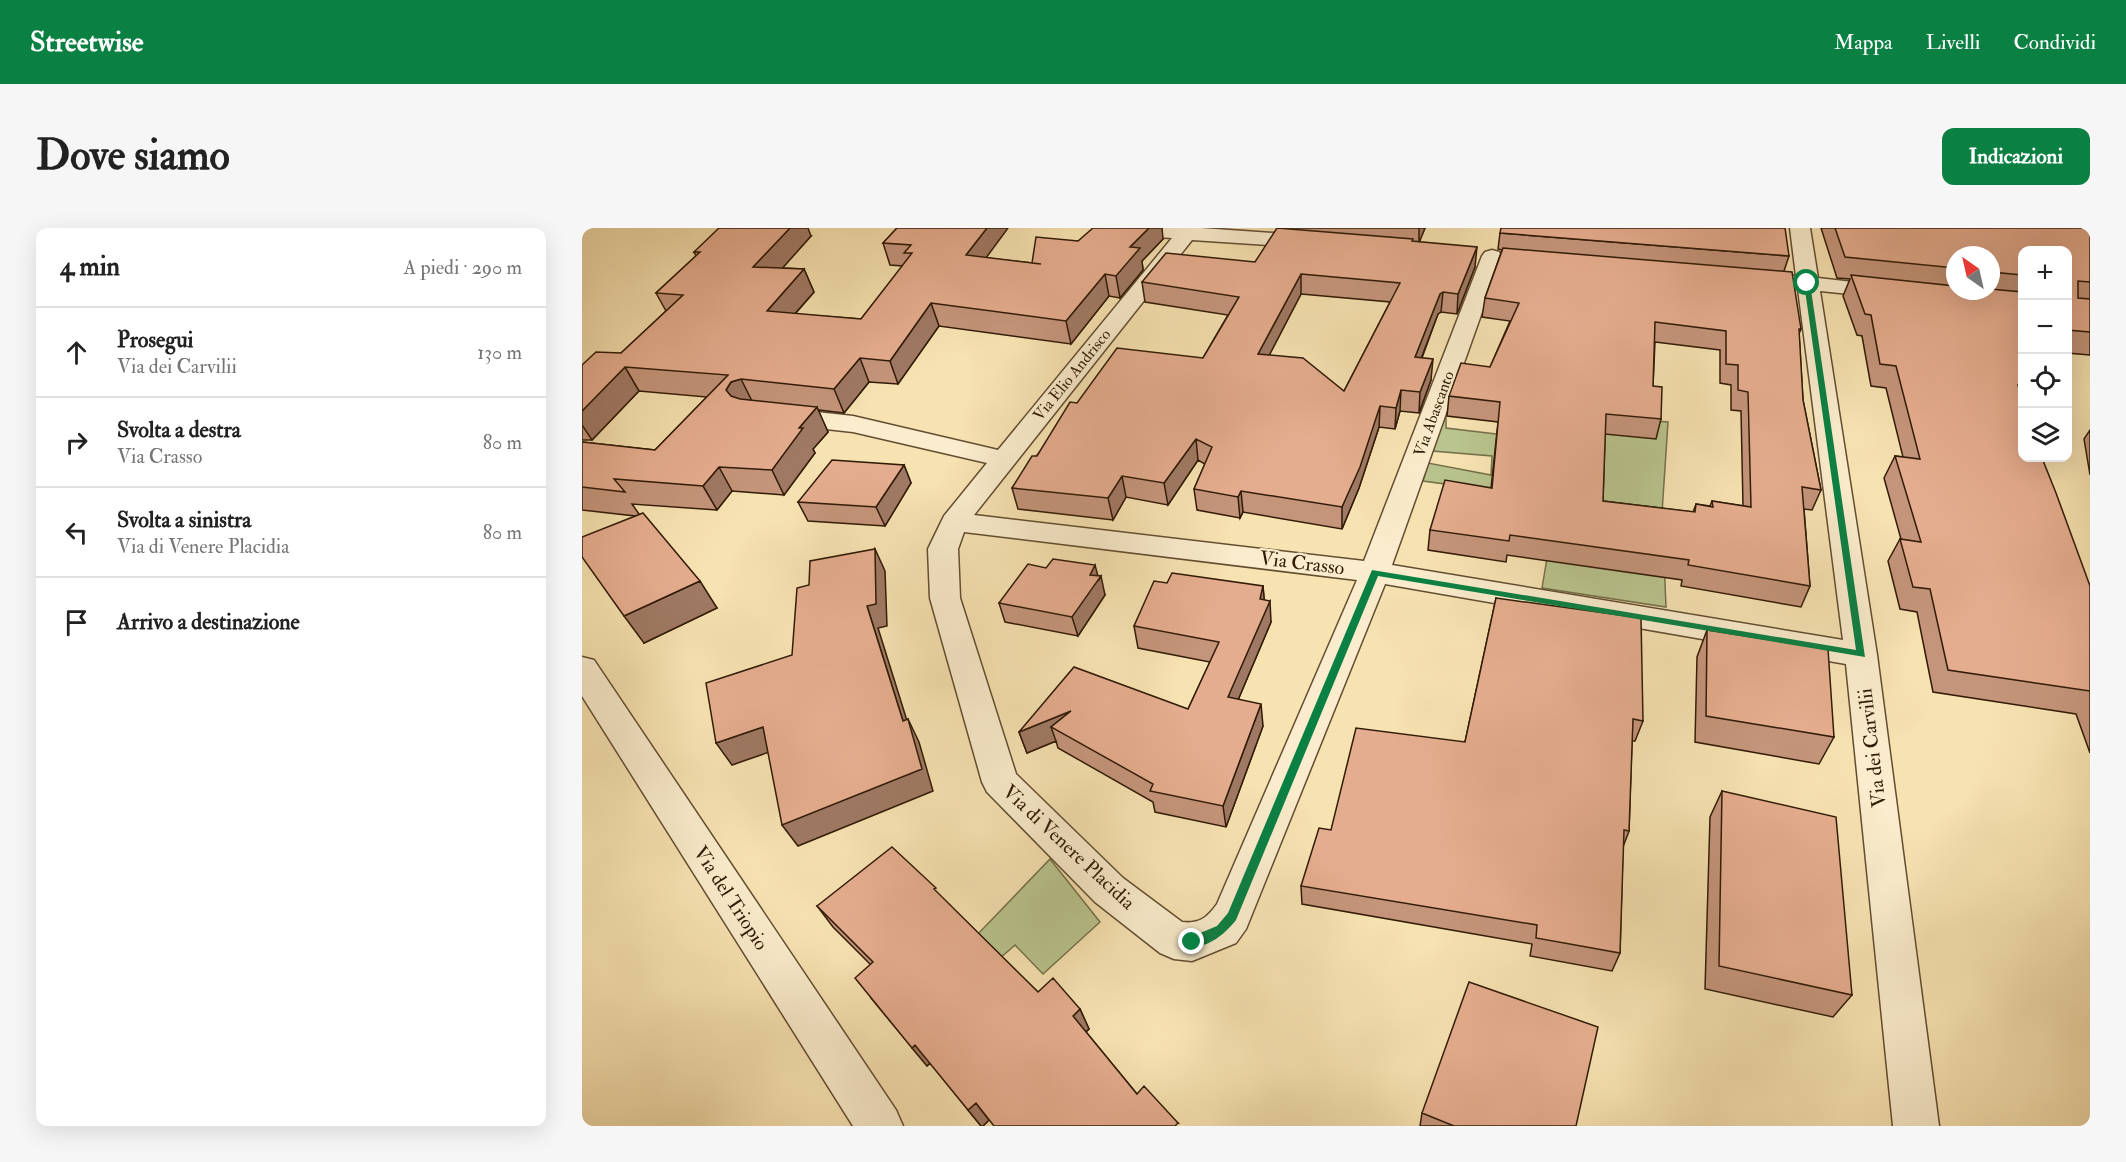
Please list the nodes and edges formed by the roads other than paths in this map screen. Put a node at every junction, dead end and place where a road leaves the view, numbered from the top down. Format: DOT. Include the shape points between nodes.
graph roads {
  1 [pos="1109,228"];
  2 [pos="1800,228"];
  3 [pos="1189,230"];
  4 [pos="1340,244"];
  5 [pos="1492,256"];
  6 [pos="1725,276"];
  7 [pos="1807,283"];
  8 [pos="1909,294"];
  9 [pos="753,413"];
  10 [pos="1005,459"];
  11 [pos="954,522"];
  12 [pos="1375,572"];
  13 [pos="1861,655"];
  14 [pos="582,669"];
  15 [pos="880,1126"];
  16 [pos="1916,1126"];
  1 -- 3 [label="street"];
  2 -- 7 [label="street, Via dei Carvilii"];
  3 -- 4 [label="street"];
  3 -- 10 [label="street, Via Elio Andrisco"];
  5 -- 12 [label="street, Via Abascanto"];
  6 -- 7 [label="street"];
  7 -- 8 [label="street"];
  7 -- 13 [label="street, Via dei Carvilii"];
  9 -- 10 [label="street" via="853,424"];
  10 -- 11 [label="street, Via Elio Andrisco"];
  11 -- 12 [label="street, Via Crasso"];
  11 -- 12 [label="street, Via di Venere Placidia" via="943,549 945,598 1000,782 1109,890 1174,940 1192,942 1206,938 1222,930 1232,916"];
  12 -- 13 [label="street, Via Crasso"];
  13 -- 16 [label="street, Via dei Carvilii"];
  14 -- 15 [label="street, Via del Triopio"];
}
